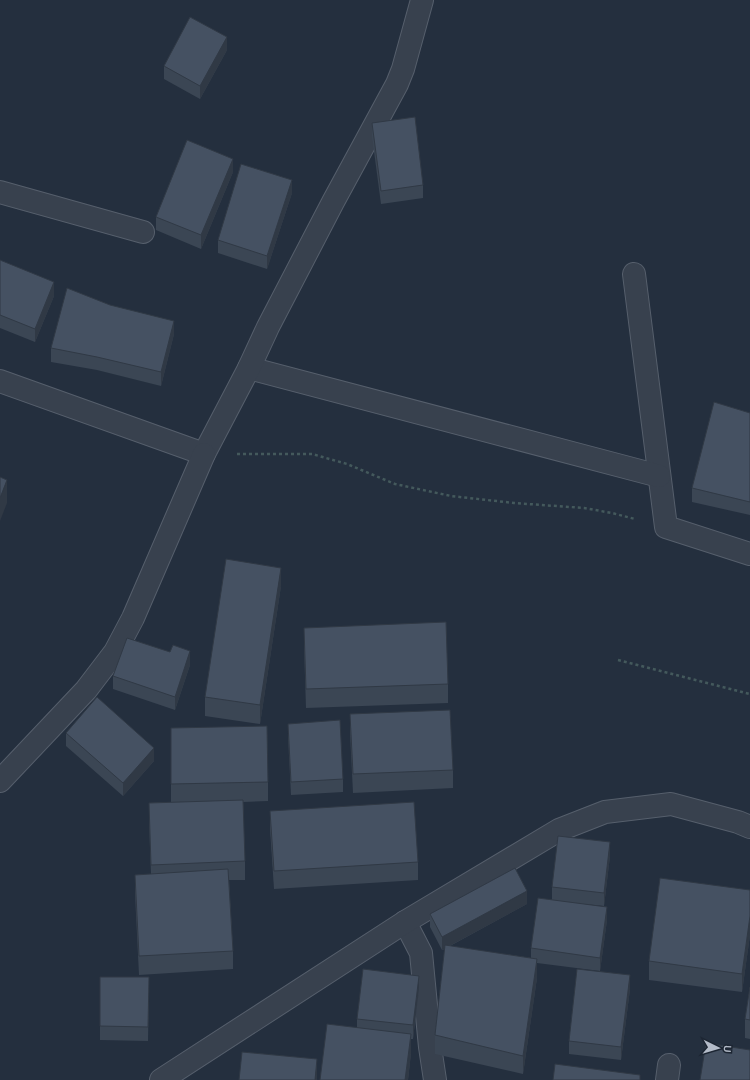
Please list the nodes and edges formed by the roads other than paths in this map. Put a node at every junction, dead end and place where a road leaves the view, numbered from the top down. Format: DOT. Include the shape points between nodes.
graph roads {
  1 [pos="422,0"];
  2 [pos="0,192"];
  3 [pos="143,232"];
  4 [pos="634,274"];
  5 [pos="249,368"];
  6 [pos="0,381"];
  7 [pos="204,454"];
  8 [pos="659,476"];
  9 [pos="750,554"];
  10 [pos="0,781"];
  11 [pos="750,827"];
  12 [pos="405,922"];
  13 [pos="161,1080"];
  14 [pos="435,1080"];
  1 -- 5 [label="street" via="397,84 333,202"];
  2 -- 3 [label="street"];
  4 -- 8 [label="street"];
  5 -- 7 [label="street"];
  5 -- 8 [label="street"];
  6 -- 7 [label="street"];
  7 -- 10 [label="street" via="133,618 115,652 86,690"];
  8 -- 9 [label="street" via="666,527"];
  11 -- 12 [label="street" via="671,804 605,812 559,830"];
  12 -- 13 [label="street"];
  12 -- 14 [label="street" via="421,953"];
}
